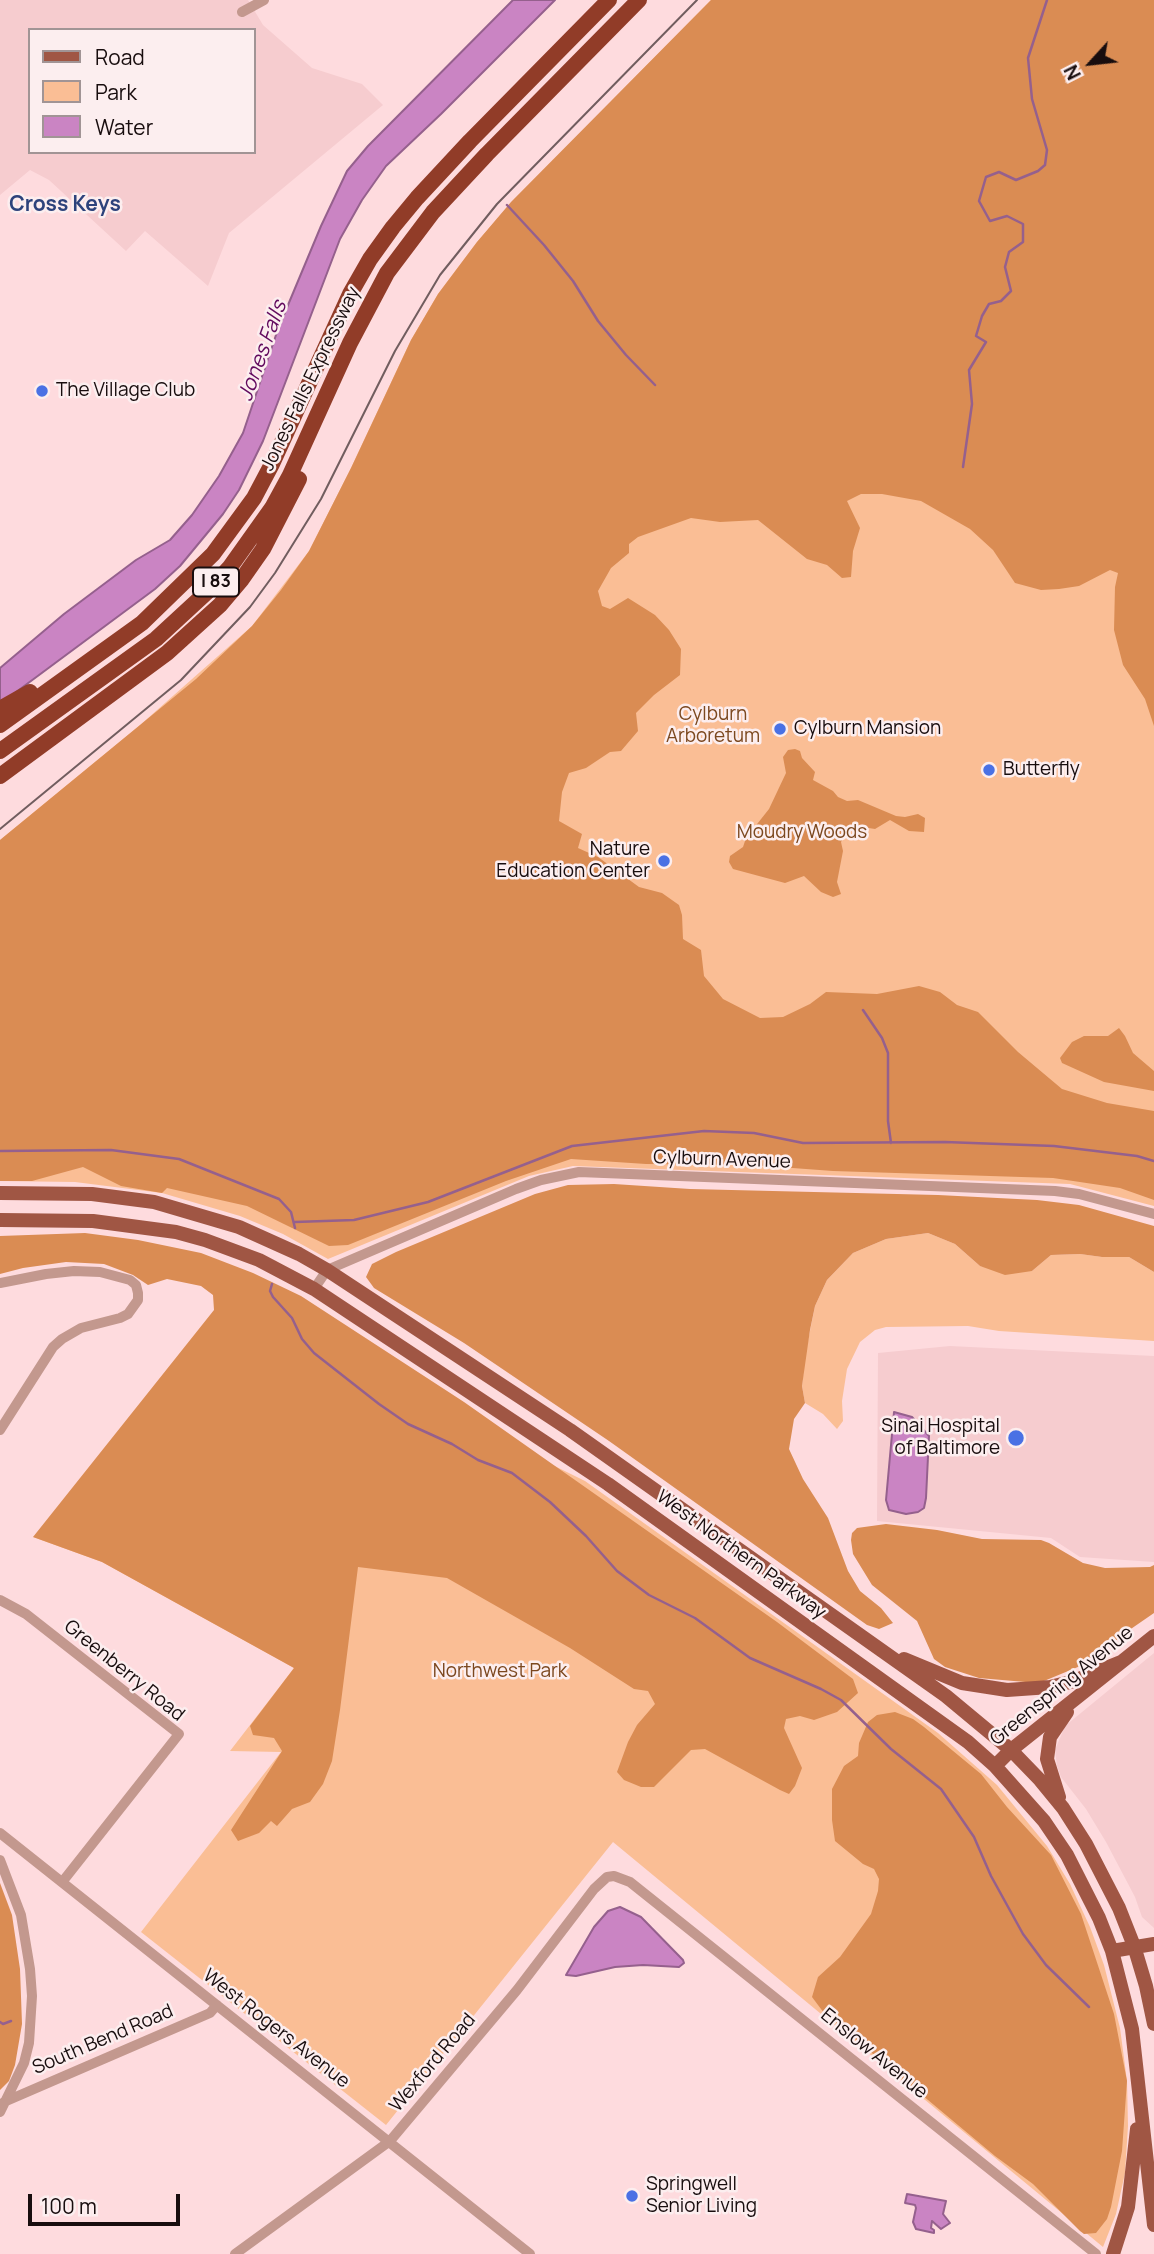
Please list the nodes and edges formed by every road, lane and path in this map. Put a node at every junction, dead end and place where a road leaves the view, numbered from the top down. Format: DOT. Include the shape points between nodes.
graph roads {
  1 [pos="264,0"];
  2 [pos="609,0"];
  3 [pos="639,0"];
  4 [pos="242,12"];
  5 [pos="350,343"];
  6 [pos="117,641"];
  7 [pos="0,709"];
  8 [pos="0,725"];
  9 [pos="0,751"];
  10 [pos="0,776"];
  11 [pos="0,1193"];
  12 [pos="1154,1214"];
  13 [pos="0,1220"];
  14 [pos="327,1270"];
  15 [pos="0,1283"];
  16 [pos="314,1289"];
  17 [pos="0,1430"];
  18 [pos="0,1600"];
  19 [pos="1154,1636"];
  20 [pos="875,1647"];
  21 [pos="1121,1662"];
  22 [pos="1084,1691"];
  23 [pos="1011,1750"];
  24 [pos="995,1766"];
  25 [pos="1063,1808"];
  26 [pos="0,1833"];
  27 [pos="0,1860"];
  28 [pos="62,1881"];
  29 [pos="629,1882"];
  30 [pos="1154,1944"];
  31 [pos="1134,1946"];
  32 [pos="1112,1951"];
  33 [pos="217,2005"];
  34 [pos="1154,2024"];
  35 [pos="1140,2093"];
  36 [pos="1,2106"];
  37 [pos="390,2141"];
  38 [pos="1154,2225"];
  39 [pos="239,2253"];
  40 [pos="530,2254"];
  41 [pos="1096,2254"];
  42 [pos="1113,2254"];
  1 -- 4 [label="street"];
  2 -- 6 [label="highway, Jones Falls Expressway / I 83" via="470,141 393,227 350,294 272,464 236,526 191,578"];
  3 -- 5 [label="highway, Jones Falls Expressway / I 83" via="433,212 387,272"];
  5 -- 9 [label="highway, Jones Falls Expressway / I 83" via="284,486 230,567 156,639"];
  5 -- 10 [label="highway" via="300,477 242,579 167,653"];
  6 -- 7 [label="highway"];
  6 -- 8 [label="highway, Jones Falls Expressway / I 83"];
  11 -- 14 [label="main road, West Northern Parkway" via="92,1194 154,1202 270,1239"];
  12 -- 14 [label="street, Cylburn Avenue" via="1046,1190 579,1172 516,1189"];
  13 -- 16 [label="main road, West Northern Parkway" via="93,1221 176,1232 259,1260"];
  14 -- 16 [label="street"];
  14 -- 20 [label="main road, West Northern Parkway" via="580,1437"];
  15 -- 17 [label="street" via="46,1274 100,1272 130,1280 138,1293 128,1314 81,1328 53,1347"];
  16 -- 24 [label="main road, West Northern Parkway" via="608,1483 933,1715"];
  18 -- 28 [label="street, Greenberry Road" via="26,1614 179,1734"];
  19 -- 21 [label="main road, Greenspring Avenue"];
  20 -- 21 [label="main road" via="962,1683 1007,1690 1050,1687"];
  20 -- 23 [label="main road, West Northern Parkway" via="946,1696"];
  21 -- 22 [label="main road, Greenspring Avenue"];
  22 -- 23 [label="main road, Greenspring Avenue"];
  22 -- 25 [label="main road" via="1057,1724 1048,1750 1049,1771"];
  23 -- 24 [label="main road, Greenspring Avenue"];
  23 -- 25 [label="main road, West Northern Parkway"];
  24 -- 32 [label="main road, West Northern Parkway" via="1044,1821 1067,1855"];
  25 -- 31 [label="main road, West Northern Parkway" via="1103,1873"];
  26 -- 28 [label="street, West Rogers Avenue"];
  27 -- 36 [label="street" via="21,1915 32,1996 24,2063"];
  28 -- 33 [label="street, West Rogers Avenue"];
  29 -- 37 [label="street, Wexford Road" via="607,1877 593,1889 517,1990"];
  29 -- 41 [label="street, Enslow Avenue"];
  30 -- 31 [label="main road"];
  31 -- 32 [label="main road"];
  31 -- 34 [label="main road, West Northern Parkway"];
  32 -- 35 [label="main road, West Northern Parkway" via="1132,2029"];
  33 -- 36 [label="street, South Bend Road" via="210,2013"];
  33 -- 37 [label="street, West Rogers Avenue"];
  35 -- 38 [label="main road, West Northern Parkway"];
  35 -- 42 [label="main road" via="1128,2207"];
  37 -- 39 [label="street, Wexford Road"];
  37 -- 40 [label="street, West Rogers Avenue"];
}
